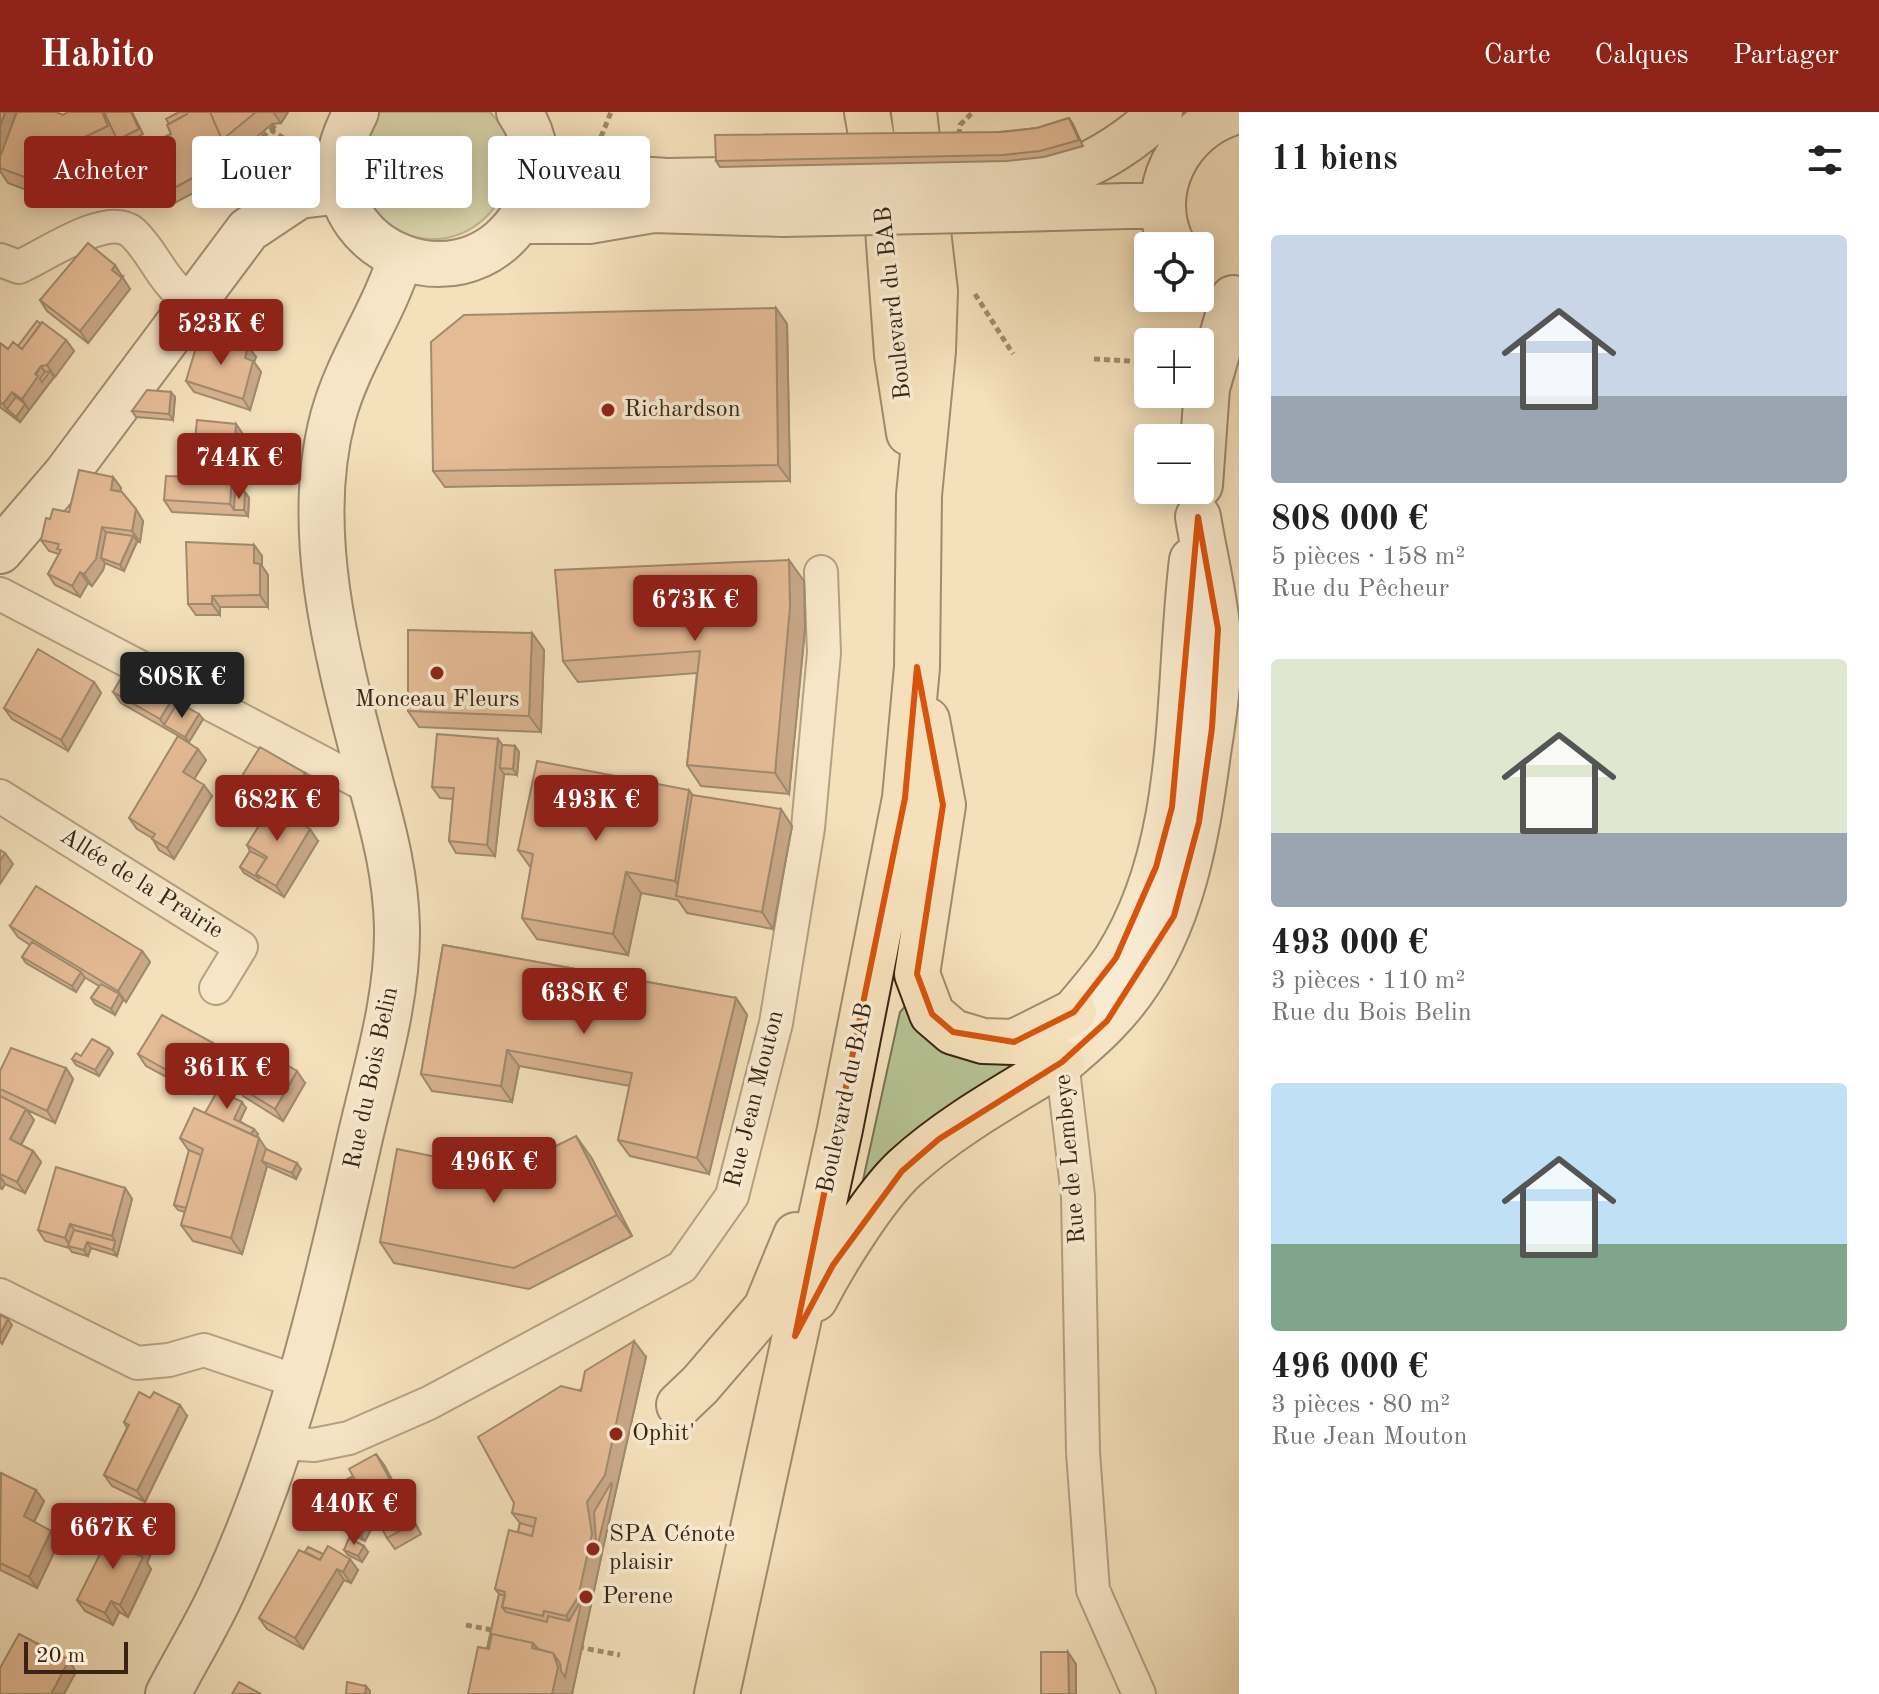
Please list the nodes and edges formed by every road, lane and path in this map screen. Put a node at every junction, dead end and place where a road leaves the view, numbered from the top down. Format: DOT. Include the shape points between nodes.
graph roads {
  1 [pos="286,112"];
  2 [pos="356,112"];
  3 [pos="611,112"];
  4 [pos="846,112"];
  5 [pos="867,112"];
  6 [pos="914,112"];
  7 [pos="1160,112"];
  8 [pos="1218,116"];
  9 [pos="526,126"];
  10 [pos="271,130"];
  11 [pos="263,136"];
  12 [pos="280,136"];
  13 [pos="344,136"];
  14 [pos="603,136"];
  15 [pos="650,175"];
  16 [pos="336,192"];
  17 [pos="1015,192"];
  18 [pos="782,196"];
  19 [pos="650,207"];
  20 [pos="349,208"];
  21 [pos="653,210"];
  22 [pos="521,221"];
  23 [pos="1168,226"];
  24 [pos="888,229"];
  25 [pos="400,259"];
  26 [pos="0,260"];
  27 [pos="1224,292"];
  28 [pos="192,303"];
  29 [pos="1094,359"];
  30 [pos="1134,361"];
  31 [pos="1204,424"];
  32 [pos="919,495"];
  33 [pos="1198,504"];
  34 [pos="1200,504"];
  35 [pos="0,551"];
  36 [pos="821,572"];
  37 [pos="0,594"];
  38 [pos="917,667"];
  39 [pos="373,789"];
  40 [pos="0,796"];
  41 [pos="216,988"];
  42 [pos="1074,1012"];
  43 [pos="1062,1062"];
  44 [pos="840,1129"];
  45 [pos="0,1295"];
  46 [pos="795,1336"];
  47 [pos="299,1382"];
  48 [pos="679,1405"];
  49 [pos="281,1443"];
  50 [pos="466,1625"];
  51 [pos="509,1633"];
  52 [pos="565,1645"];
  53 [pos="620,1655"];
  54 [pos="168,1694"];
  55 [pos="717,1694"];
  56 [pos="1139,1694"];
  1 -- 10 [label="path"];
  2 -- 13 [label="main road"];
  3 -- 14 [label="path"];
  4 -- 24 [label="main road"];
  5 -- 24 [label="main road, Boulevard du BAB"];
  6 -- 32 [label="main road, Boulevard du BAB" via="935,291"];
  7 -- 17 [label="main road" via="1147,127 1105,154"];
  8 -- 23 [label="main road" via="1191,136 1170,168"];
  9 -- 22 [label="main road" via="535,181"];
  10 -- 11 [label="path"];
  10 -- 12 [label="path"];
  15 -- 18 [label="main road"];
  16 -- 28 [label="main road" via="299,196 272,211 248,230"];
  17 -- 18 [label="main road, bridge"];
  17 -- 23 [label="main road"];
  18 -- 21 [label="main road"];
  19 -- 21 [label="main road"];
  20 -- 25 [label="main road" via="374,242"];
  21 -- 22 [label="main road" via="589,221"];
  22 -- 25 [label="main road" via="480,257 440,265"];
  24 -- 32 [label="main road, Boulevard du BAB" via="897,355"];
  25 -- 39 [label="main road, Rue du Bois Belin" via="332,418 324,486 332,625"];
  26 -- 28 [label="street" via="19,267 85,232 123,228 133,233 171,288"];
  27 -- 31 [label="main road, Rue de Lembeye"];
  28 -- 35 [label="main road" via="66,474"];
  29 -- 30 [label="path"];
  32 -- 38 [label="main road, Boulevard du BAB"];
  33 -- 42 [label="main road, Rue de Lembeye" via="1172,807 1156,867 1116,958"];
  34 -- 43 [label="main road, Rue de Lembeye" via="1218,629 1212,728 1185,882 1174,916 1134,988"];
  36 -- 49 [label="street, Rue Jean Mouton" via="824,653 808,828 776,1023 732,1196 682,1267 429,1403 349,1438 314,1445"];
  37 -- 39 [label="street"];
  38 -- 42 [label="main road" via="943,805 917,974 932,1014 953,1032 983,1041 1014,1042"];
  38 -- 44 [label="main road, Boulevard du BAB" via="905,798"];
  39 -- 47 [label="main road, Rue du Bois Belin" via="395,879 397,932 390,1009"];
  40 -- 41 [label="street, Allée de la Prairie" via="241,947"];
  42 -- 43 [label="street"];
  43 -- 46 [label="main road" via="939,1139 902,1171 833,1265"];
  43 -- 56 [label="street, Rue de Lembeye" via="1078,1196 1083,1452 1093,1590"];
  44 -- 46 [label="main road, Boulevard du BAB"];
  44 -- 48 [label="main road" via="766,1308"];
  45 -- 47 [label="street" via="137,1363 204,1350"];
  46 -- 55 [label="main road, Boulevard du BAB"];
  47 -- 49 [label="main road, Rue du Bois Belin"];
  49 -- 54 [label="main road, Rue du Bois Belin" via="224,1588"];
  50 -- 51 [label="path"];
  52 -- 53 [label="path"];
}
